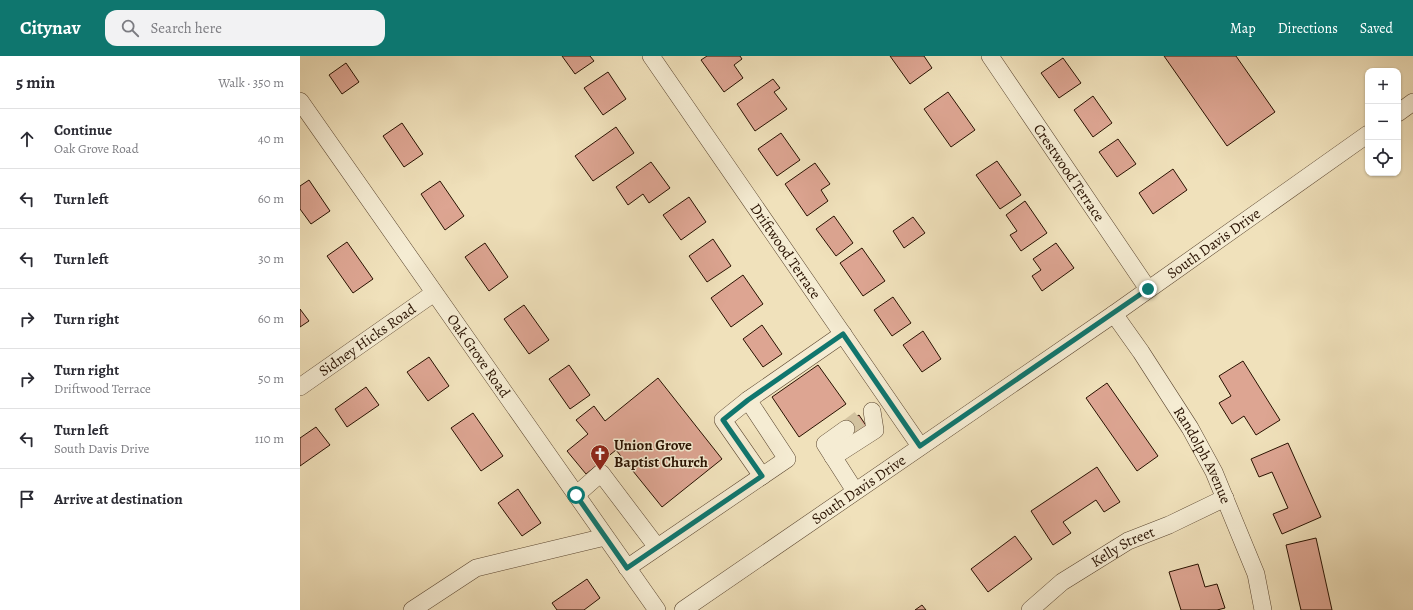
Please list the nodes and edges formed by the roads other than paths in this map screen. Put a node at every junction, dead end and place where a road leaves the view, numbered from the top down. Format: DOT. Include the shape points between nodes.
graph roads {
  1 [pos="651,56"];
  2 [pos="990,56"];
  3 [pos="300,101"];
  4 [pos="1413,102"];
  5 [pos="1401,111"];
  6 [pos="1365,136"];
  7 [pos="1148,289"];
  8 [pos="434,293"];
  9 [pos="1114,314"];
  10 [pos="843,334"];
  11 [pos="300,387"];
  12 [pos="748,400"];
  13 [pos="888,400"];
  14 [pos="846,429"];
  15 [pos="920,446"];
  16 [pos="833,457"];
  17 [pos="762,476"];
  18 [pos="855,491"];
  19 [pos="576,495"];
  20 [pos="1225,498"];
  21 [pos="605,537"];
  22 [pos="658,547"];
  23 [pos="627,568"];
  24 [pos="412,610"];
  25 [pos="656,610"];
  26 [pos="683,610"];
  27 [pos="1030,610"];
  28 [pos="1263,610"];
  1 -- 10 [label="street, Driftwood Terrace"];
  2 -- 7 [label="street, Crestwood Terrace"];
  3 -- 8 [label="street, Oak Grove Road"];
  4 -- 5 [label="street"];
  6 -- 7 [label="street, South Davis Drive"];
  7 -- 9 [label="street, South Davis Drive"];
  8 -- 11 [label="street, Sidney Hicks Road"];
  8 -- 19 [label="street, Oak Grove Road"];
  9 -- 15 [label="street, South Davis Drive"];
  9 -- 20 [label="street, Randolph Avenue" via="1190,428"];
  10 -- 12 [label="street"];
  10 -- 13 [label="street, Driftwood Terrace"];
  12 -- 17 [label="street" via="723,420"];
  12 -- 17 [label="street" via="787,459"];
  13 -- 15 [label="street, Driftwood Terrace"];
  13 -- 16 [label="street" via="867,415 876,430"];
  14 -- 16 [label="street" via="825,444"];
  15 -- 18 [label="street, South Davis Drive"];
  16 -- 18 [label="street"];
  17 -- 22 [label="street"];
  18 -- 26 [label="street, South Davis Drive"];
  19 -- 21 [label="street, Oak Grove Road"];
  19 -- 22 [label="street" via="601,473"];
  20 -- 27 [label="street, Kelly Street" via="1128,541 1062,582"];
  20 -- 28 [label="street, Randolph Avenue" via="1256,574"];
  21 -- 23 [label="street, Oak Grove Road"];
  21 -- 24 [label="street" via="476,568"];
  22 -- 23 [label="street"];
  23 -- 25 [label="street, Oak Grove Road"];
}
